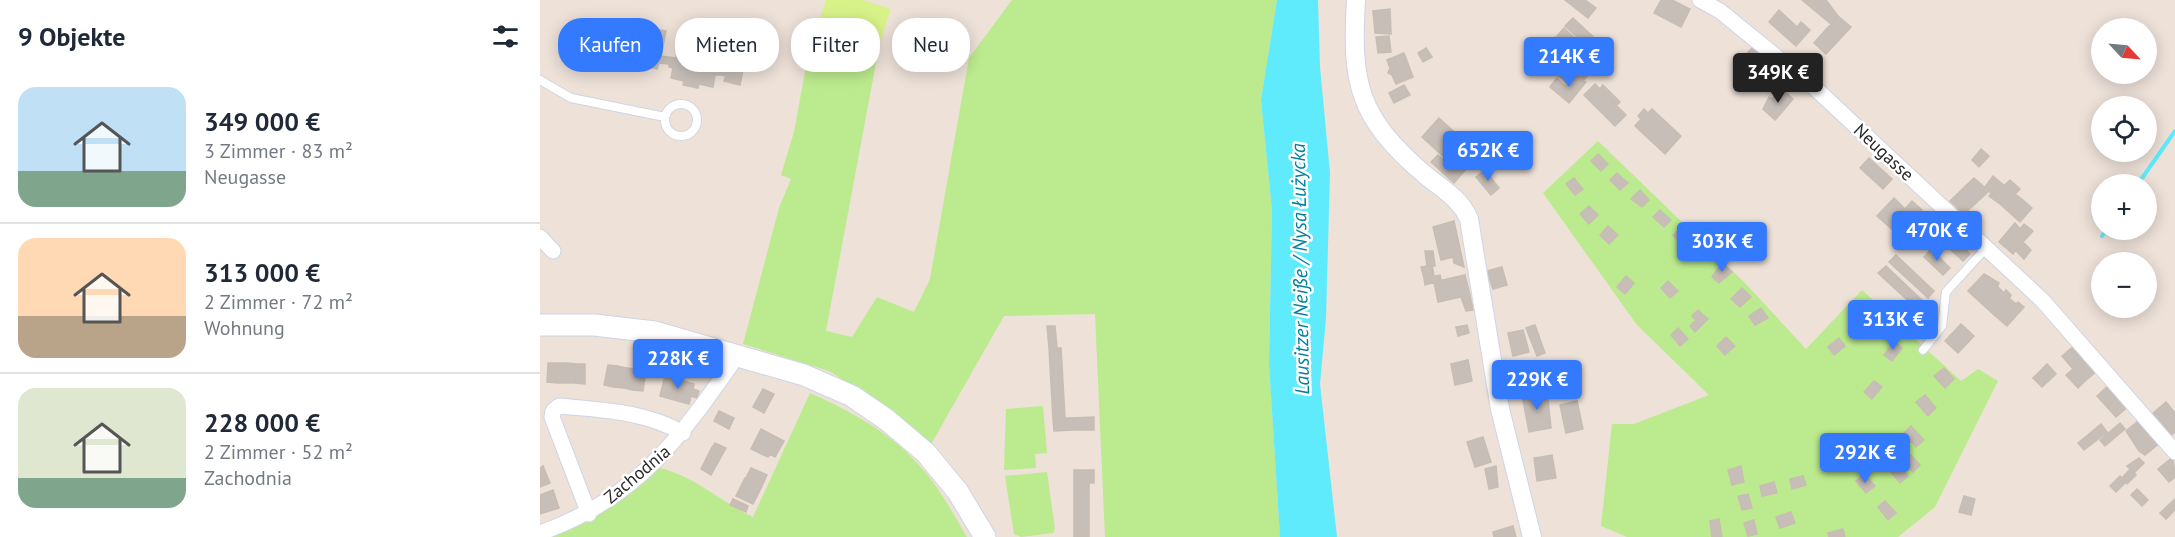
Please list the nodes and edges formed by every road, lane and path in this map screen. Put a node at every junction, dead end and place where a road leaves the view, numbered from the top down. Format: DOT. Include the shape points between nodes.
graph roads {
  1 [pos="1356,0"];
  2 [pos="1700,0"];
  3 [pos="540,80"];
  4 [pos="665,117"];
  5 [pos="540,237"];
  6 [pos="1986,248"];
  7 [pos="554,251"];
  8 [pos="540,325"];
  9 [pos="1923,350"];
  10 [pos="737,356"];
  11 [pos="683,433"];
  12 [pos="2175,452"];
  13 [pos="589,514"];
  14 [pos="540,533"];
  15 [pos="985,537"];
  16 [pos="1532,537"];
  1 -- 16 [label="street" via="1354,68 1365,105 1422,172 1458,200 1469,219 1500,409"];
  2 -- 6 [label="street, Neugasse" via="1720,11 1816,89"];
  3 -- 4 [label="lane" via="571,98"];
  4 -- 4 [label="lane" via="670,108 684,104 692,109 697,122 692,132 676,135 667,128"];
  5 -- 7 [label="street"];
  6 -- 9 [label="lane" via="1946,292 1942,326"];
  6 -- 12 [label="street, Neugasse" via="2043,301"];
  8 -- 10 [label="main road" via="636,329"];
  10 -- 11 [label="street, Zachodnia"];
  10 -- 15 [label="main road" via="804,375 852,396 887,420 926,453 958,492"];
  11 -- 13 [label="street, Zachodnia" via="630,483"];
  11 -- 13 [label="street, Zachodnia" via="649,417 558,406 552,417"];
  13 -- 14 [label="street, Zachodnia"];
}
